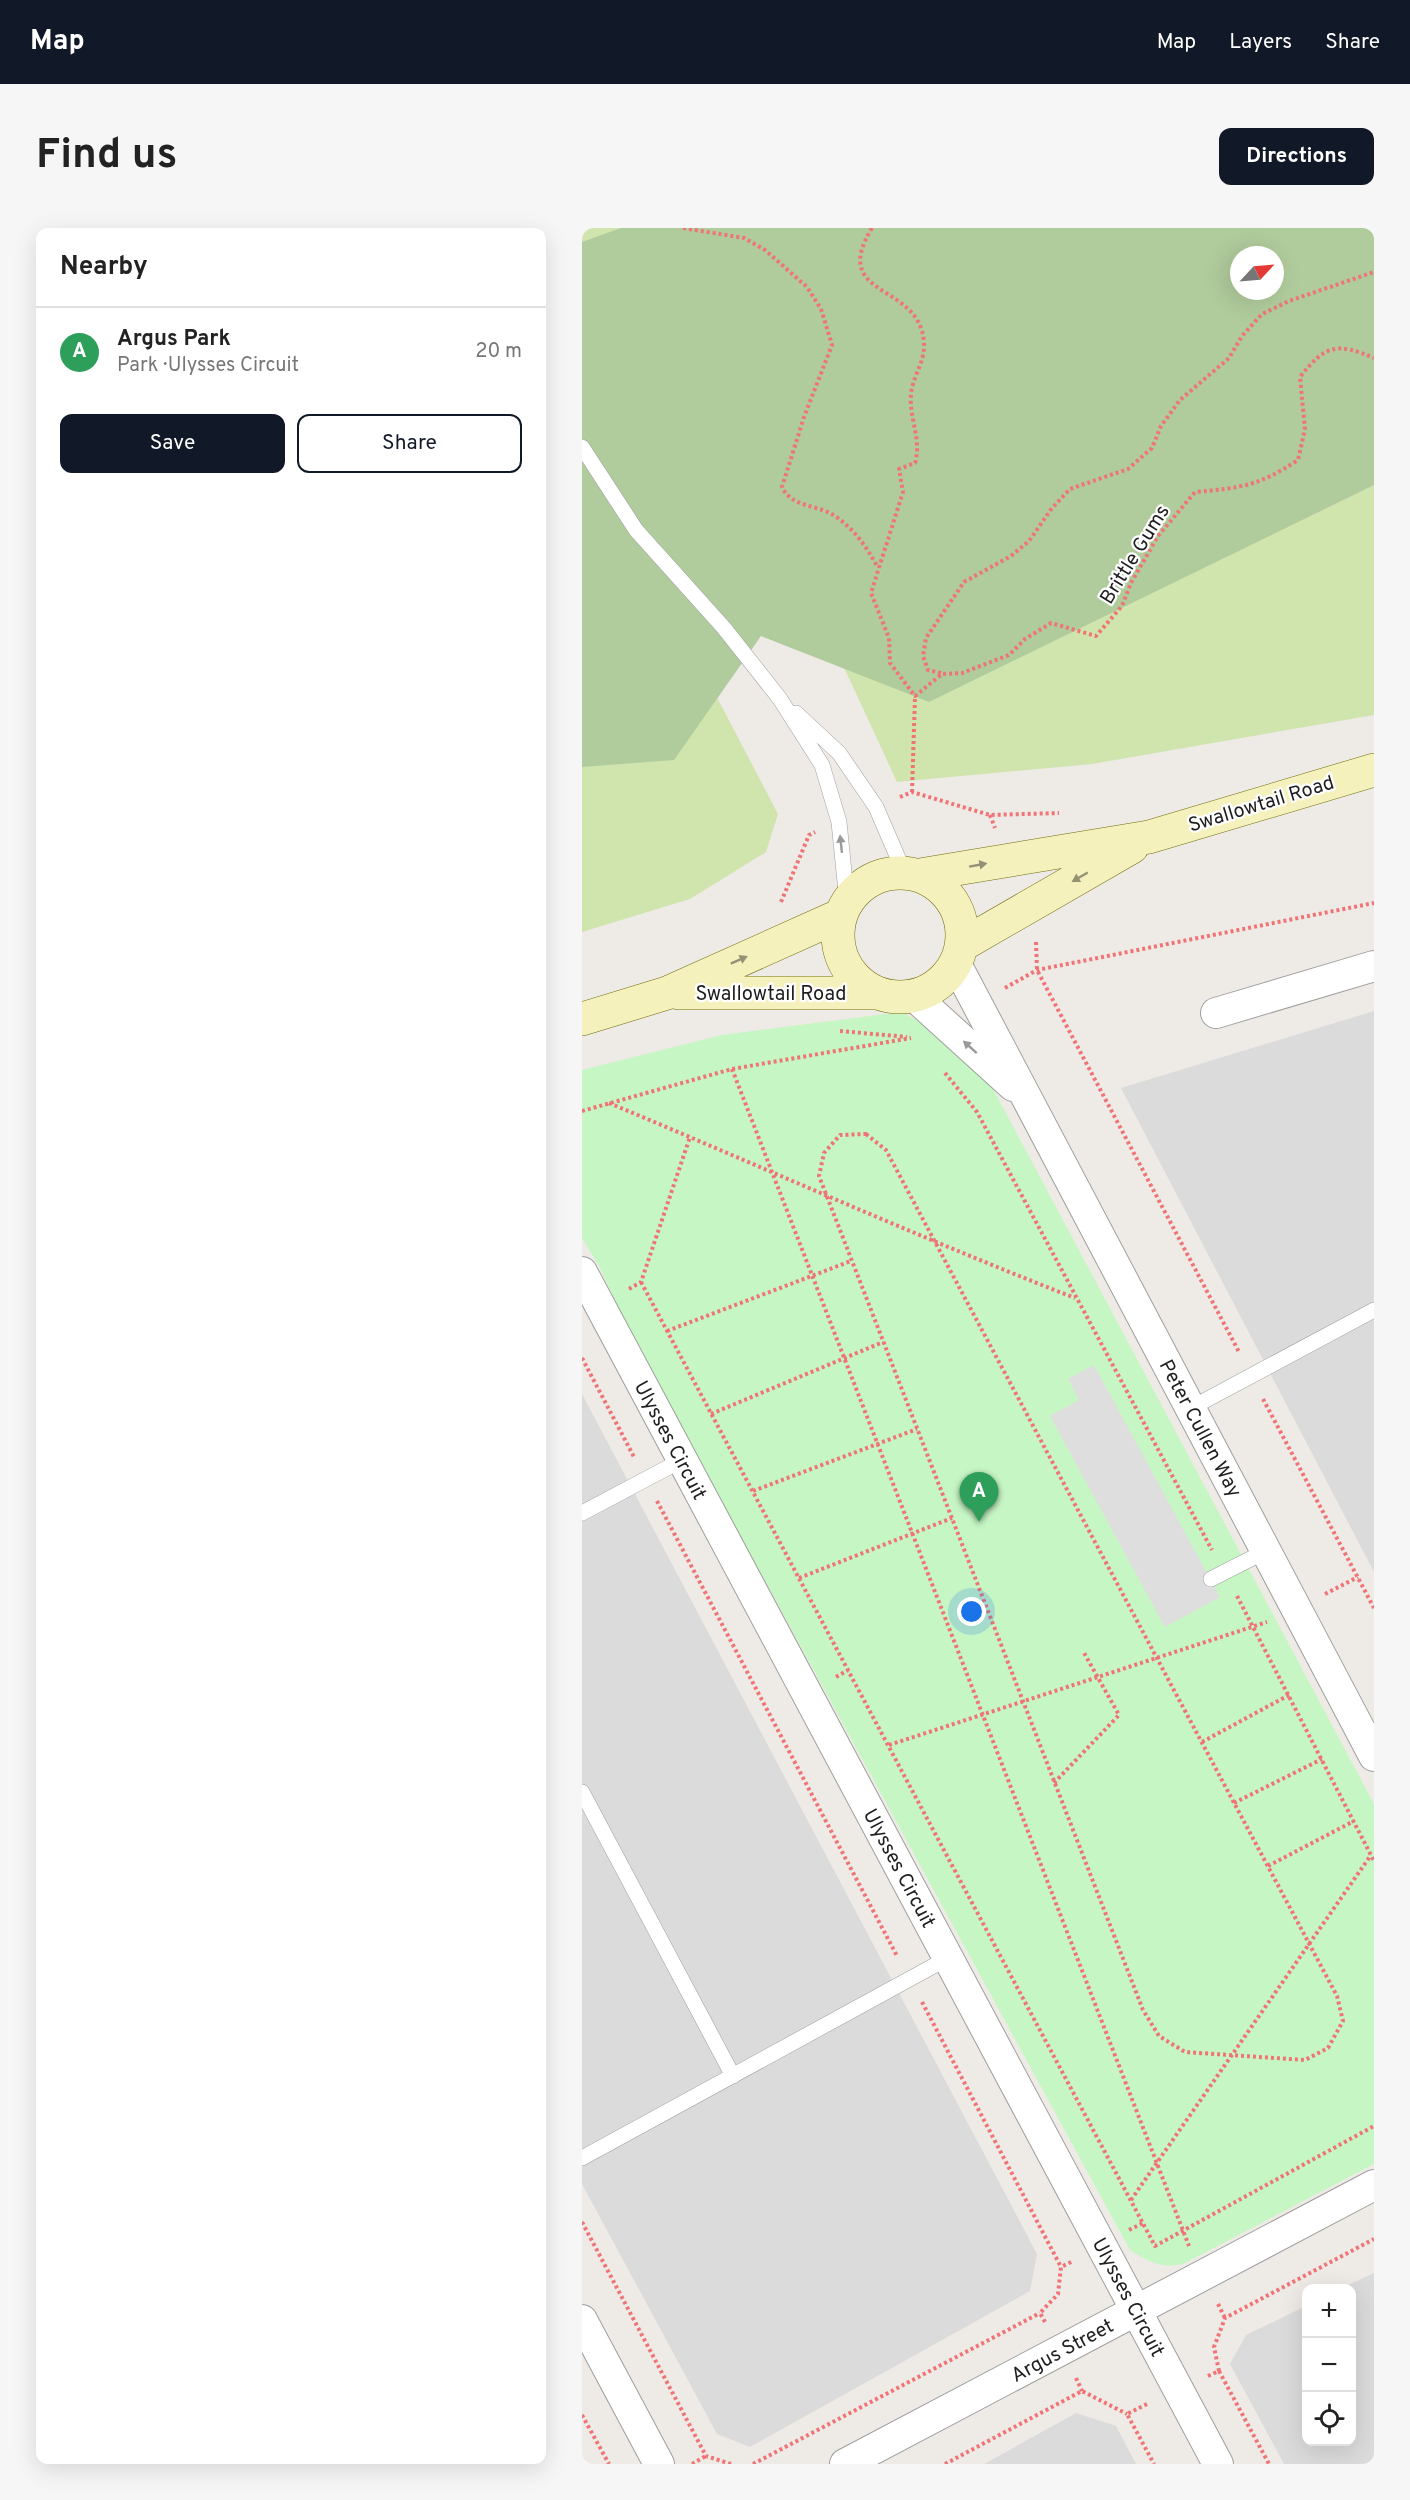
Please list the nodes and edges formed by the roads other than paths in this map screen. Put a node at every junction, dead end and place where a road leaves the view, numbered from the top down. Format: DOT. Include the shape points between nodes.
graph roads {
  1 [pos="582,447"];
  2 [pos="780,699"];
  3 [pos="1374,770"];
  4 [pos="1149,837"];
  5 [pos="912,874"];
  6 [pos="844,908"];
  7 [pos="959,954"];
  8 [pos="1374,966"];
  9 [pos="667,993"];
  10 [pos="875,993"];
  11 [pos="914,996"];
  12 [pos="1216,1013"];
  13 [pos="582,1019"];
  14 [pos="1028,1100"];
  15 [pos="582,1272"];
  16 [pos="1374,1310"];
  17 [pos="1191,1408"];
  18 [pos="682,1460"];
  19 [pos="582,1513"];
  20 [pos="1266,1551"];
  21 [pos="1217,1576"];
  22 [pos="1374,1756"];
  23 [pos="582,1792"];
  24 [pos="948,1959"];
  25 [pos="733,2076"];
  26 [pos="582,2158"];
  27 [pos="1374,2186"];
  28 [pos="1136,2311"];
  29 [pos="582,2320"];
  30 [pos="659,2464"];
  31 [pos="845,2464"];
  32 [pos="1218,2464"];
  1 -- 2 [label="lane" via="636,530 724,628"];
  2 -- 5 [label="lane" via="839,753 876,807"];
  6 -- 2 [label="lane, one-way" via="839,822 822,765"];
  3 -- 4 [label="street, Swallowtail Road"];
  5 -- 4 [label="street, Swallowtail Road, one-way"];
  4 -- 7 [label="street, Swallowtail Road, one-way"];
  5 -- 6 [label="street, Swallowtail Road" via="887,873 872,879 857,889"];
  5 -- 7 [label="street" via="936,883 958,910 963,927"];
  9 -- 6 [label="street, Swallowtail Road, one-way"];
  6 -- 10 [label="street, Swallowtail Road" via="838,930 843,960 862,985"];
  7 -- 11 [label="street, Swallowtail Road" via="939,984"];
  7 -- 14 [label="street, Peter Cullen Way"];
  8 -- 12 [label="street"];
  9 -- 10 [label="street, Swallowtail Road"];
  9 -- 13 [label="street, Swallowtail Road"];
  10 -- 11 [label="street, Swallowtail Road"];
  14 -- 11 [label="street, Peter Cullen Way, one-way"];
  14 -- 17 [label="street, Peter Cullen Way"];
  15 -- 18 [label="street, Ulysses Circuit"];
  16 -- 17 [label="lane"];
  17 -- 20 [label="street, Peter Cullen Way"];
  18 -- 19 [label="lane"];
  18 -- 24 [label="street, Ulysses Circuit"];
  20 -- 21 [label="lane"];
  20 -- 22 [label="street, Peter Cullen Way"];
  23 -- 25 [label="lane"];
  24 -- 25 [label="lane"];
  24 -- 28 [label="street, Ulysses Circuit"];
  25 -- 26 [label="lane"];
  27 -- 28 [label="street, Argus Street"];
  28 -- 31 [label="street, Argus Street"];
  28 -- 32 [label="street, Ulysses Circuit"];
  29 -- 30 [label="street"];
}
